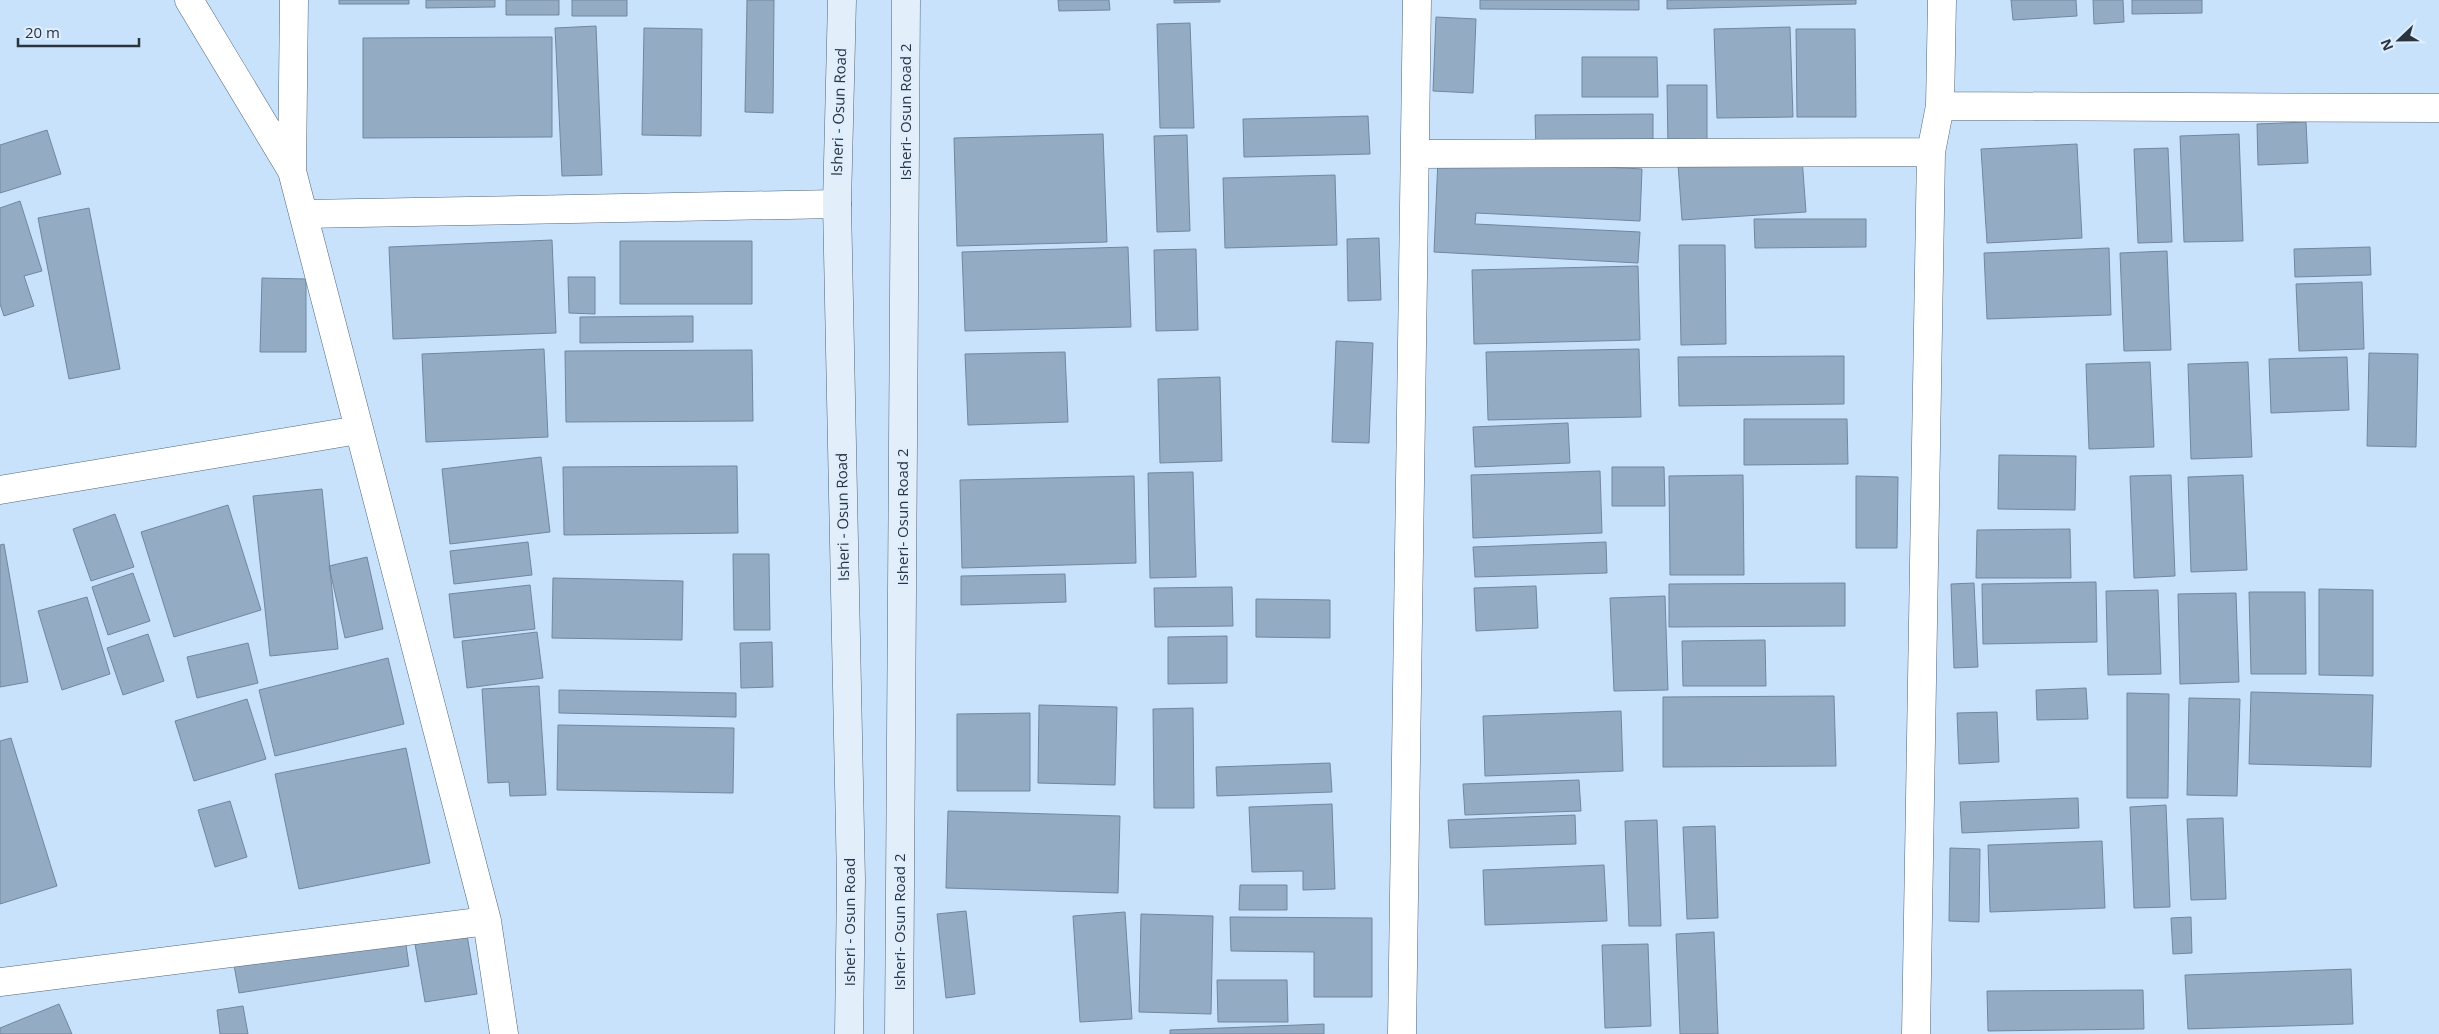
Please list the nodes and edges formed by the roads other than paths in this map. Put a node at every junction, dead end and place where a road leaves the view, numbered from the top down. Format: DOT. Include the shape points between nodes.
graph roads {
  1 [pos="189,0"];
  2 [pos="294,0"];
  3 [pos="842,0"];
  4 [pos="906,0"];
  5 [pos="1417,0"];
  6 [pos="1942,0"];
  7 [pos="1940,106"];
  8 [pos="2439,108"];
  9 [pos="1931,152"];
  10 [pos="1416,154"];
  11 [pos="292,171"];
  12 [pos="837,204"];
  13 [pos="304,214"];
  14 [pos="358,430"];
  15 [pos="0,490"];
  16 [pos="486,921"];
  17 [pos="0,982"];
  18 [pos="504,1034"];
  19 [pos="849,1034"];
  20 [pos="899,1034"];
  21 [pos="1402,1034"];
  22 [pos="1916,1034"];
  1 -- 11 [label="street"];
  2 -- 11 [label="street"];
  3 -- 12 [label="main road, Isheri - Osun Road"];
  4 -- 20 [label="main road, Isheri- Osun Road 2"];
  5 -- 10 [label="street"];
  6 -- 7 [label="street"];
  7 -- 8 [label="street"];
  7 -- 9 [label="street"];
  9 -- 10 [label="street"];
  9 -- 22 [label="street"];
  10 -- 21 [label="street"];
  11 -- 13 [label="street"];
  12 -- 13 [label="street"];
  12 -- 19 [label="main road, Isheri - Osun Road" via="851,880"];
  13 -- 14 [label="street"];
  14 -- 15 [label="street"];
  14 -- 16 [label="street"];
  16 -- 17 [label="street"];
  16 -- 18 [label="street"];
}
